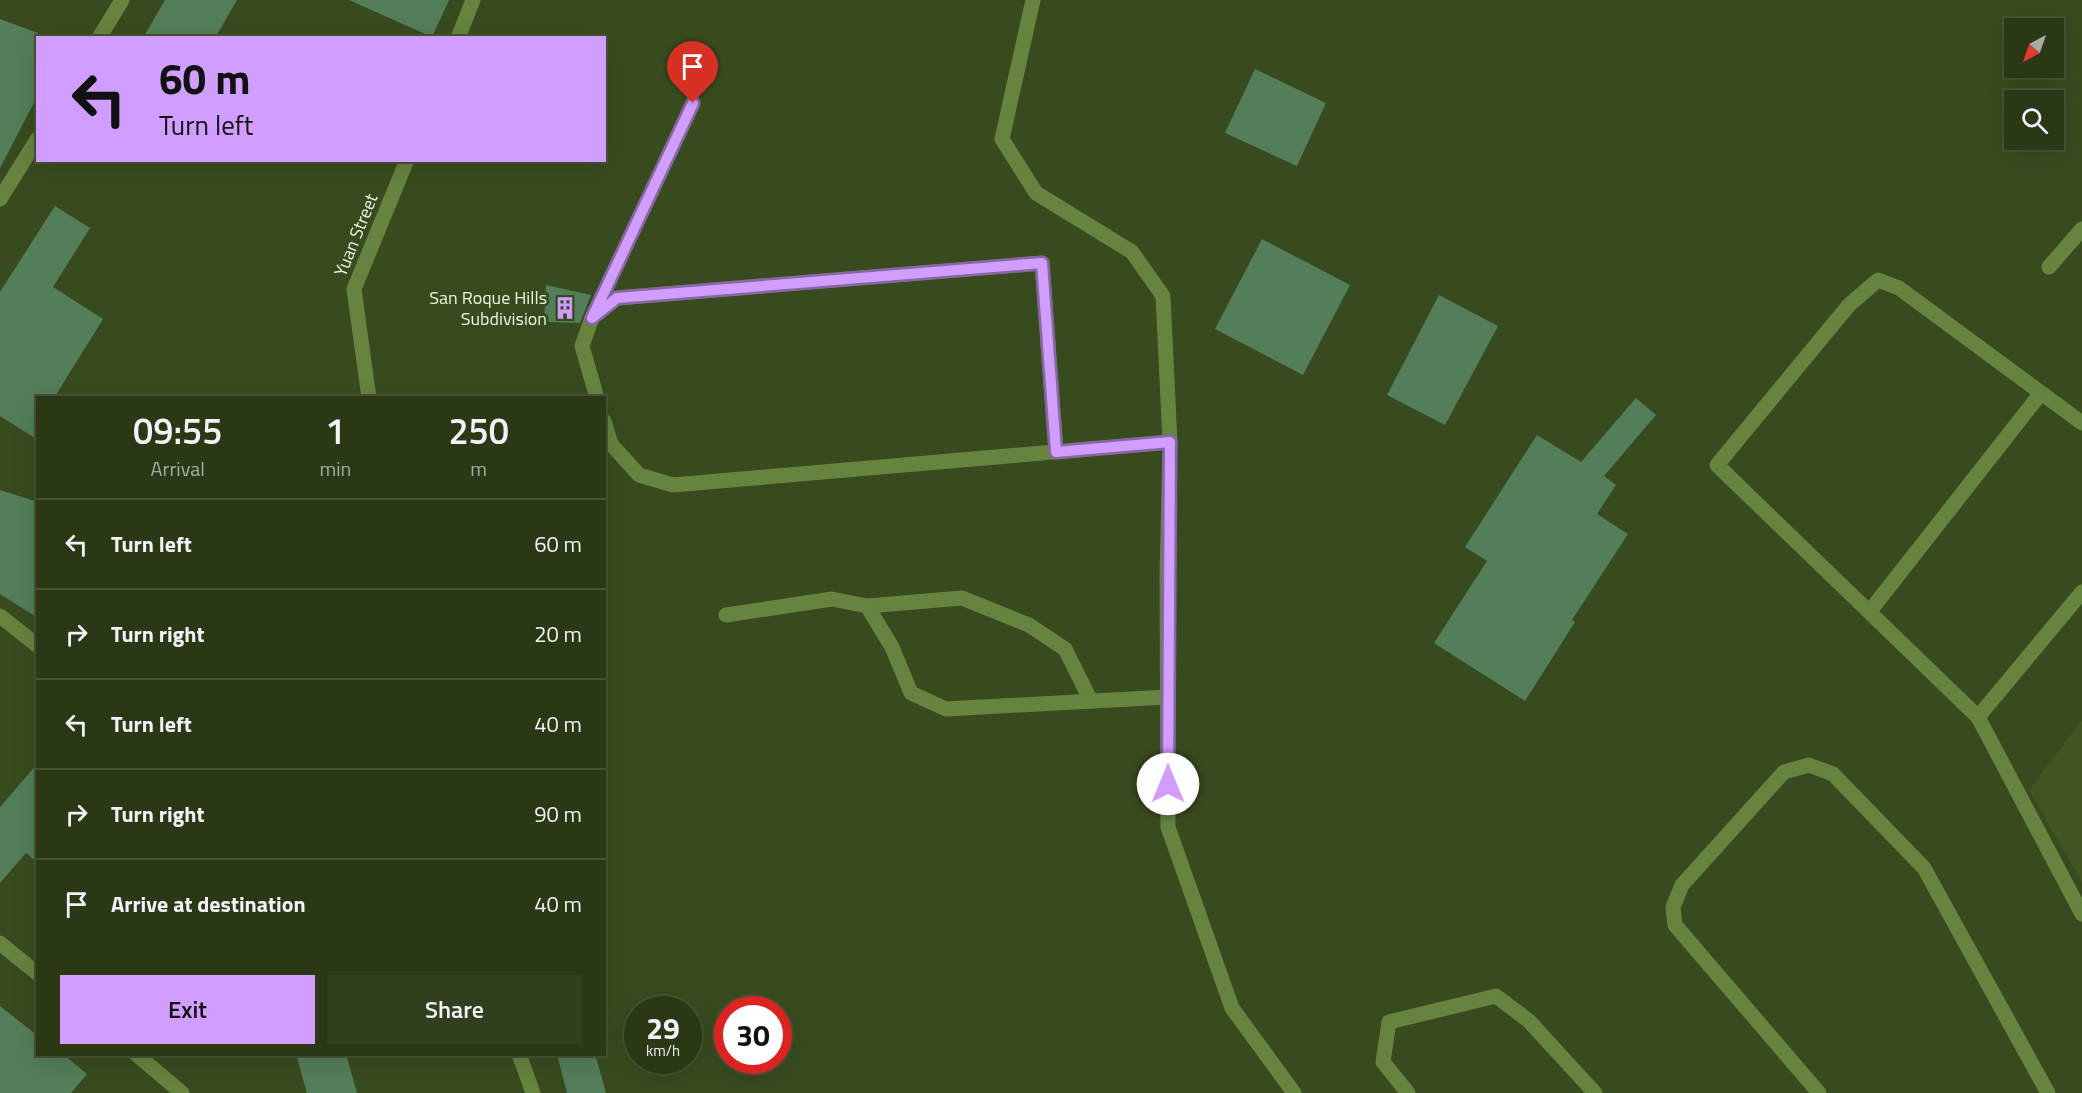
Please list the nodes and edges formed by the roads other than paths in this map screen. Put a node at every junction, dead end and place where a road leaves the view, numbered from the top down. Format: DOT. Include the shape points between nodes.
graph roads {
  1 [pos="122,0"];
  2 [pos="473,0"];
  3 [pos="1034,0"];
  4 [pos="100,36"];
  5 [pos="459,36"];
  6 [pos="693,103"];
  7 [pos="36,141"];
  8 [pos="406,162"];
  9 [pos="0,199"];
  10 [pos="2082,229"];
  11 [pos="2049,267"];
  12 [pos="592,318"];
  13 [pos="2041,393"];
  14 [pos="369,396"];
  15 [pos="596,396"];
  16 [pos="2082,423"];
  17 [pos="606,428"];
  18 [pos="1170,442"];
  19 [pos="1056,452"];
  20 [pos="2082,592"];
  21 [pos="867,606"];
  22 [pos="1870,611"];
  23 [pos="726,615"];
  24 [pos="0,616"];
  25 [pos="36,644"];
  26 [pos="1167,697"];
  27 [pos="1091,701"];
  28 [pos="1978,717"];
  29 [pos="2082,914"];
  30 [pos="0,943"];
  31 [pos="36,972"];
  32 [pos="137,1056"];
  33 [pos="520,1056"];
  34 [pos="182,1093"];
  35 [pos="533,1093"];
  36 [pos="1294,1093"];
  37 [pos="1408,1093"];
  38 [pos="1595,1093"];
  39 [pos="1819,1093"];
  40 [pos="2048,1093"];
  1 -- 4 [label="street"];
  2 -- 5 [label="street"];
  3 -- 18 [label="street" via="1002,139 1036,193 1132,252 1163,296"];
  6 -- 12 [label="street"];
  7 -- 9 [label="street"];
  8 -- 14 [label="street, Yuan Street" via="354,288"];
  10 -- 11 [label="street"];
  12 -- 15 [label="street" via="582,346"];
  12 -- 19 [label="street" via="617,298 1042,263"];
  13 -- 16 [label="street"];
  13 -- 22 [label="street"];
  13 -- 22 [label="street" via="1899,288 1878,280 1849,305 1717,465"];
  17 -- 19 [label="street" via="611,444 639,476 673,485"];
  18 -- 19 [label="street"];
  18 -- 26 [label="street"];
  20 -- 28 [label="street"];
  21 -- 23 [label="street" via="832,599"];
  21 -- 27 [label="street" via="962,598 1029,625 1065,649"];
  21 -- 27 [label="street" via="892,647 911,693 946,709"];
  22 -- 28 [label="street"];
  24 -- 25 [label="street"];
  26 -- 27 [label="street"];
  26 -- 36 [label="street" via="1168,827 1232,1008"];
  28 -- 29 [label="street"];
  30 -- 31 [label="street"];
  32 -- 34 [label="street"];
  33 -- 35 [label="street"];
  37 -- 38 [label="street" via="1383,1062 1389,1022 1496,996 1529,1021"];
  39 -- 40 [label="street" via="1675,926 1673,907 1682,885 1784,772 1809,765 1833,774 1924,868"];
}
